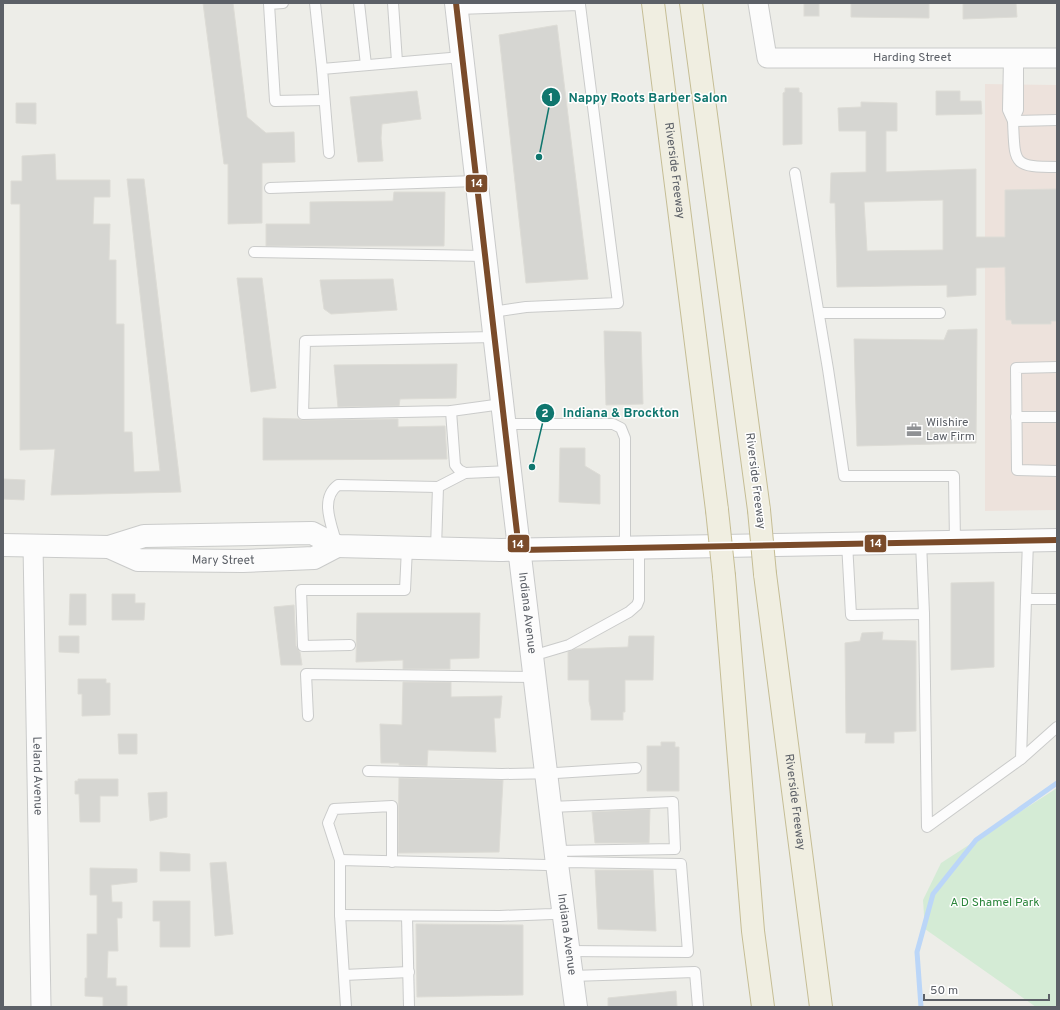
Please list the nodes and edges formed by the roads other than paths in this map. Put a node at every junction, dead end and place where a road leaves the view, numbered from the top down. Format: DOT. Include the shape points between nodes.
graph roads {
  1 [pos="283,3"];
  2 [pos="315,3"];
  3 [pos="359,3"];
  4 [pos="393,3"];
  5 [pos="653,3"];
  6 [pos="691,3"];
  7 [pos="758,3"];
  8 [pos="456,6"];
  9 [pos="462,57"];
  10 [pos="1013,58"];
  11 [pos="1057,58"];
  12 [pos="398,62"];
  13 [pos="366,64"];
  14 [pos="322,69"];
  15 [pos="324,100"];
  16 [pos="1057,120"];
  17 [pos="1013,121"];
  18 [pos="329,153"];
  19 [pos="1057,167"];
  20 [pos="795,173"];
  21 [pos="476,181"];
  22 [pos="270,188"];
  23 [pos="254,252"];
  24 [pos="485,256"];
  25 [pos="492,312"];
  26 [pos="819,313"];
  27 [pos="940,313"];
  28 [pos="494,337"];
  29 [pos="1057,367"];
  30 [pos="451,411"];
  31 [pos="503,414"];
  32 [pos="1016,417"];
  33 [pos="1057,418"];
  34 [pos="1057,470"];
  35 [pos="510,471"];
  36 [pos="465,473"];
  37 [pos="438,487"];
  38 [pos="1057,540"];
  39 [pos="1028,541"];
  40 [pos="921,542"];
  41 [pos="955,542"];
  42 [pos="847,543"];
  43 [pos="3,545"];
  44 [pos="33,545"];
  45 [pos="337,546"];
  46 [pos="632,547"];
  47 [pos="407,548"];
  48 [pos="436,548"];
  49 [pos="510,550"];
  50 [pos="1026,599"];
  51 [pos="1057,599"];
  52 [pos="924,614"];
  53 [pos="350,645"];
  54 [pos="532,656"];
  55 [pos="535,677"];
  56 [pos="308,716"];
  57 [pos="1057,727"];
  58 [pos="1021,759"];
  59 [pos="636,768"];
  60 [pos="368,771"];
  61 [pos="546,773"];
  62 [pos="550,807"];
  63 [pos="560,859"];
  64 [pos="340,860"];
  65 [pos="392,862"];
  66 [pos="563,912"];
  67 [pos="340,916"];
  68 [pos="407,916"];
  69 [pos="753,931"];
  70 [pos="573,951"];
  71 [pos="409,972"];
  72 [pos="344,975"];
  73 [pos="572,976"];
  74 [pos="41,1007"];
  75 [pos="346,1007"];
  76 [pos="409,1007"];
  77 [pos="576,1007"];
  78 [pos="698,1007"];
  79 [pos="748,1007"];
  80 [pos="763,1007"];
  81 [pos="821,1007"];
  1 -- 15 [label="lane" via="269,4 275,101"];
  2 -- 14 [label="lane"];
  3 -- 13 [label="lane"];
  4 -- 12 [label="lane"];
  5 -- 69 [label="highway, Riverside Freeway, bridge" via="717,510"];
  6 -- 81 [label="highway, Riverside Freeway, bridge" via="759,510"];
  7 -- 10 [label="street, Harding Street" via="767,58"];
  8 -- 9 [label="main road, Indiana Avenue"];
  8 -- 25 [label="lane" via="580,5 618,303 526,307"];
  9 -- 12 [label="lane"];
  9 -- 21 [label="main road, Indiana Avenue"];
  10 -- 11 [label="street, Harding Street"];
  10 -- 17 [label="lane" via="1008,110"];
  12 -- 13 [label="lane"];
  13 -- 14 [label="lane"];
  14 -- 15 [label="lane"];
  15 -- 18 [label="lane"];
  16 -- 17 [label="lane"];
  17 -- 19 [label="lane" via="1014,151 1017,159 1031,167"];
  20 -- 26 [label="lane"];
  21 -- 22 [label="lane"];
  21 -- 24 [label="main road, Indiana Avenue"];
  23 -- 24 [label="lane"];
  24 -- 25 [label="main road, Indiana Avenue"];
  25 -- 28 [label="main road, Indiana Avenue"];
  26 -- 27 [label="lane"];
  26 -- 41 [label="lane" via="844,476 954,476"];
  28 -- 30 [label="lane" via="305,341 303,414"];
  28 -- 31 [label="main road, Indiana Avenue"];
  29 -- 32 [label="lane" via="1016,368"];
  30 -- 31 [label="lane"];
  30 -- 36 [label="lane" via="455,465"];
  31 -- 35 [label="main road, Indiana Avenue"];
  31 -- 46 [label="lane" via="613,424 621,428 625,438"];
  32 -- 33 [label="lane"];
  32 -- 34 [label="lane" via="1017,470"];
  35 -- 36 [label="lane"];
  35 -- 49 [label="main road, Indiana Avenue"];
  36 -- 37 [label="lane"];
  37 -- 45 [label="lane" via="338,484 329,495 327,507"];
  37 -- 48 [label="lane"];
  38 -- 39 [label="main road, Mary Street"];
  39 -- 41 [label="main road, Mary Street"];
  39 -- 50 [label="lane"];
  40 -- 41 [label="main road, Mary Street"];
  40 -- 42 [label="main road, Mary Street"];
  40 -- 52 [label="lane"];
  42 -- 46 [label="main road, Mary Street"];
  42 -- 52 [label="lane" via="851,615"];
  43 -- 44 [label="main road, Mary Street"];
  44 -- 45 [label="main road, Mary Street" via="109,547 144,536 312,533"];
  44 -- 74 [label="street, Leland Avenue"];
  45 -- 47 [label="main road, Mary Street"];
  46 -- 49 [label="main road, Mary Street"];
  46 -- 54 [label="lane" via="640,593 637,605 569,645"];
  47 -- 48 [label="main road, Mary Street"];
  47 -- 53 [label="lane" via="405,590 301,590 303,646"];
  48 -- 49 [label="main road, Mary Street"];
  49 -- 54 [label="main road, Indiana Avenue"];
  50 -- 51 [label="lane"];
  50 -- 58 [label="lane"];
  52 -- 58 [label="lane" via="928,828"];
  54 -- 55 [label="main road, Indiana Avenue"];
  55 -- 56 [label="lane" via="306,674"];
  55 -- 61 [label="main road, Indiana Avenue"];
  57 -- 58 [label="lane"];
  59 -- 61 [label="lane"];
  60 -- 61 [label="lane"];
  61 -- 62 [label="main road, Indiana Avenue"];
  62 -- 63 [label="main road, Indiana Avenue"];
  62 -- 63 [label="lane" via="673,802 675,849"];
  63 -- 65 [label="lane" via="546,865"];
  63 -- 66 [label="main road, Indiana Avenue"];
  63 -- 70 [label="lane" via="681,864 688,952"];
  64 -- 65 [label="lane"];
  64 -- 65 [label="lane" via="328,823 334,809 392,806"];
  64 -- 67 [label="lane"];
  66 -- 68 [label="lane" via="500,916"];
  66 -- 70 [label="main road, Indiana Avenue"];
  67 -- 68 [label="lane"];
  67 -- 72 [label="lane"];
  68 -- 71 [label="lane"];
  69 -- 79 [label="highway"];
  69 -- 80 [label="highway, Riverside Freeway"];
  70 -- 73 [label="main road, Indiana Avenue"];
  71 -- 72 [label="lane"];
  71 -- 76 [label="lane"];
  72 -- 75 [label="lane"];
  73 -- 77 [label="main road, Indiana Avenue"];
  73 -- 78 [label="lane" via="695,972"];
}
